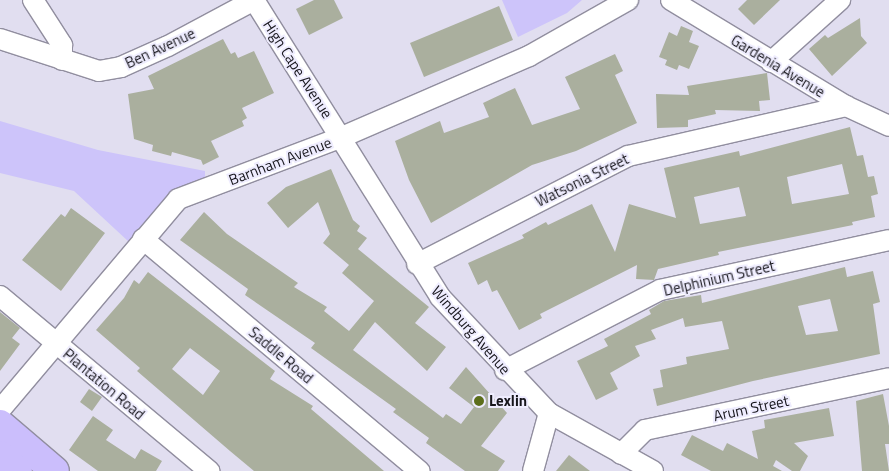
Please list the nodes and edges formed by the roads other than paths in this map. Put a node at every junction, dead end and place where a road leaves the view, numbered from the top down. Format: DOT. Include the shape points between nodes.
graph roads {
  1 [pos="33,0"];
  2 [pos="254,0"];
  3 [pos="628,0"];
  4 [pos="671,0"];
  5 [pos="840,0"];
  6 [pos="0,39"];
  7 [pos="62,60"];
  8 [pos="772,62"];
  9 [pos="846,106"];
  10 [pos="889,126"];
  11 [pos="342,137"];
  12 [pos="143,239"];
  13 [pos="889,240"];
  14 [pos="417,264"];
  15 [pos="0,296"];
  16 [pos="56,343"];
  17 [pos="505,370"];
  18 [pos="889,378"];
  19 [pos="0,410"];
  20 [pos="549,413"];
  21 [pos="0,424"];
  22 [pos="621,454"];
  23 [pos="0,456"];
  24 [pos="18,471"];
  25 [pos="55,471"];
  26 [pos="209,471"];
  27 [pos="419,471"];
  28 [pos="532,471"];
  29 [pos="653,471"];
  1 -- 7 [label="street" via="62,45"];
  2 -- 7 [label="street, Ben Avenue" via="121,67 98,71"];
  2 -- 11 [label="street, High Cape Avenue"];
  3 -- 11 [label="street, Barnham Avenue" via="529,56"];
  4 -- 8 [label="street, Gardenia Avenue"];
  5 -- 8 [label="street"];
  6 -- 7 [label="street, Ben Avenue"];
  8 -- 9 [label="street, Gardenia Avenue"];
  9 -- 10 [label="street, Gardenia Avenue"];
  9 -- 14 [label="street, Watsonia Street" via="628,156"];
  11 -- 12 [label="street, Barnham Avenue" via="178,199"];
  11 -- 14 [label="street, Windburg Avenue"];
  12 -- 16 [label="street, Barnham Avenue"];
  12 -- 27 [label="street, Saddle Road"];
  13 -- 17 [label="street, Delphinium Street" via="660,290"];
  14 -- 17 [label="street, Windburg Avenue" via="440,297"];
  15 -- 16 [label="street, Plantation Road"];
  16 -- 19 [label="street, Barnham Avenue"];
  16 -- 26 [label="street, Plantation Road"];
  17 -- 20 [label="street, Windburg Avenue"];
  18 -- 22 [label="street, Arum Street" via="645,430"];
  20 -- 22 [label="street, Windburg Avenue"];
  20 -- 28 [label="street"];
  21 -- 25 [label="main road"];
  22 -- 29 [label="street, Windburg Avenue"];
  23 -- 24 [label="main road"];
}
